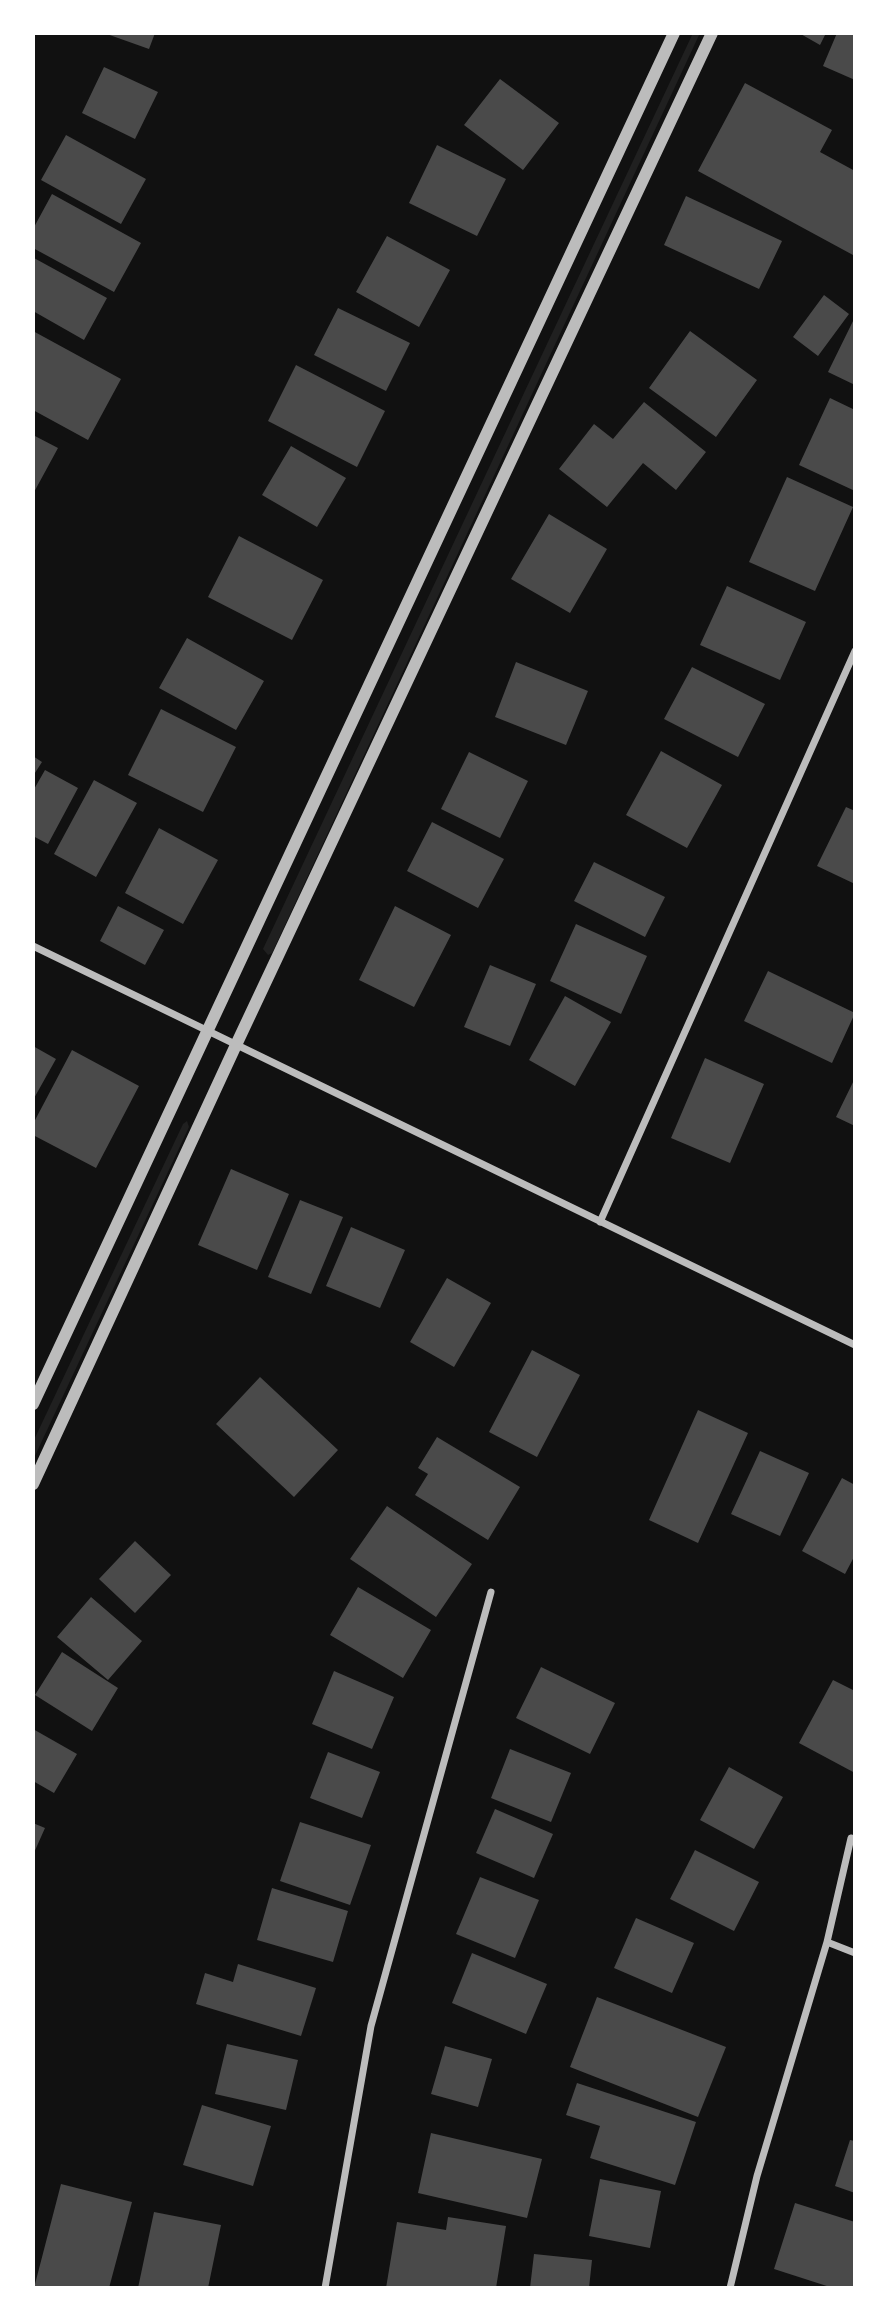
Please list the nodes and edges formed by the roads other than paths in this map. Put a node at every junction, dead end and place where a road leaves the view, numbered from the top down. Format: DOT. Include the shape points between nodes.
graph roads {
  1 [pos="674,33"];
  2 [pos="712,33"];
  3 [pos="855,651"];
  4 [pos="33,946"];
  5 [pos="208,1031"];
  6 [pos="236,1045"];
  7 [pos="600,1222"];
  8 [pos="855,1345"];
  9 [pos="33,1405"];
  10 [pos="33,1484"];
  11 [pos="491,1592"];
  12 [pos="851,1838"];
  13 [pos="827,1942"];
  14 [pos="855,1953"];
  15 [pos="325,2288"];
  16 [pos="730,2288"];
  1 -- 5 [label="street"];
  2 -- 6 [label="street"];
  3 -- 7 [label="street"];
  4 -- 5 [label="street"];
  5 -- 6 [label="street"];
  5 -- 9 [label="street"];
  6 -- 7 [label="street"];
  6 -- 10 [label="street"];
  7 -- 8 [label="street"];
  11 -- 15 [label="street" via="372,2026"];
  12 -- 13 [label="street"];
  13 -- 14 [label="street"];
  13 -- 16 [label="street" via="757,2176"];
}
